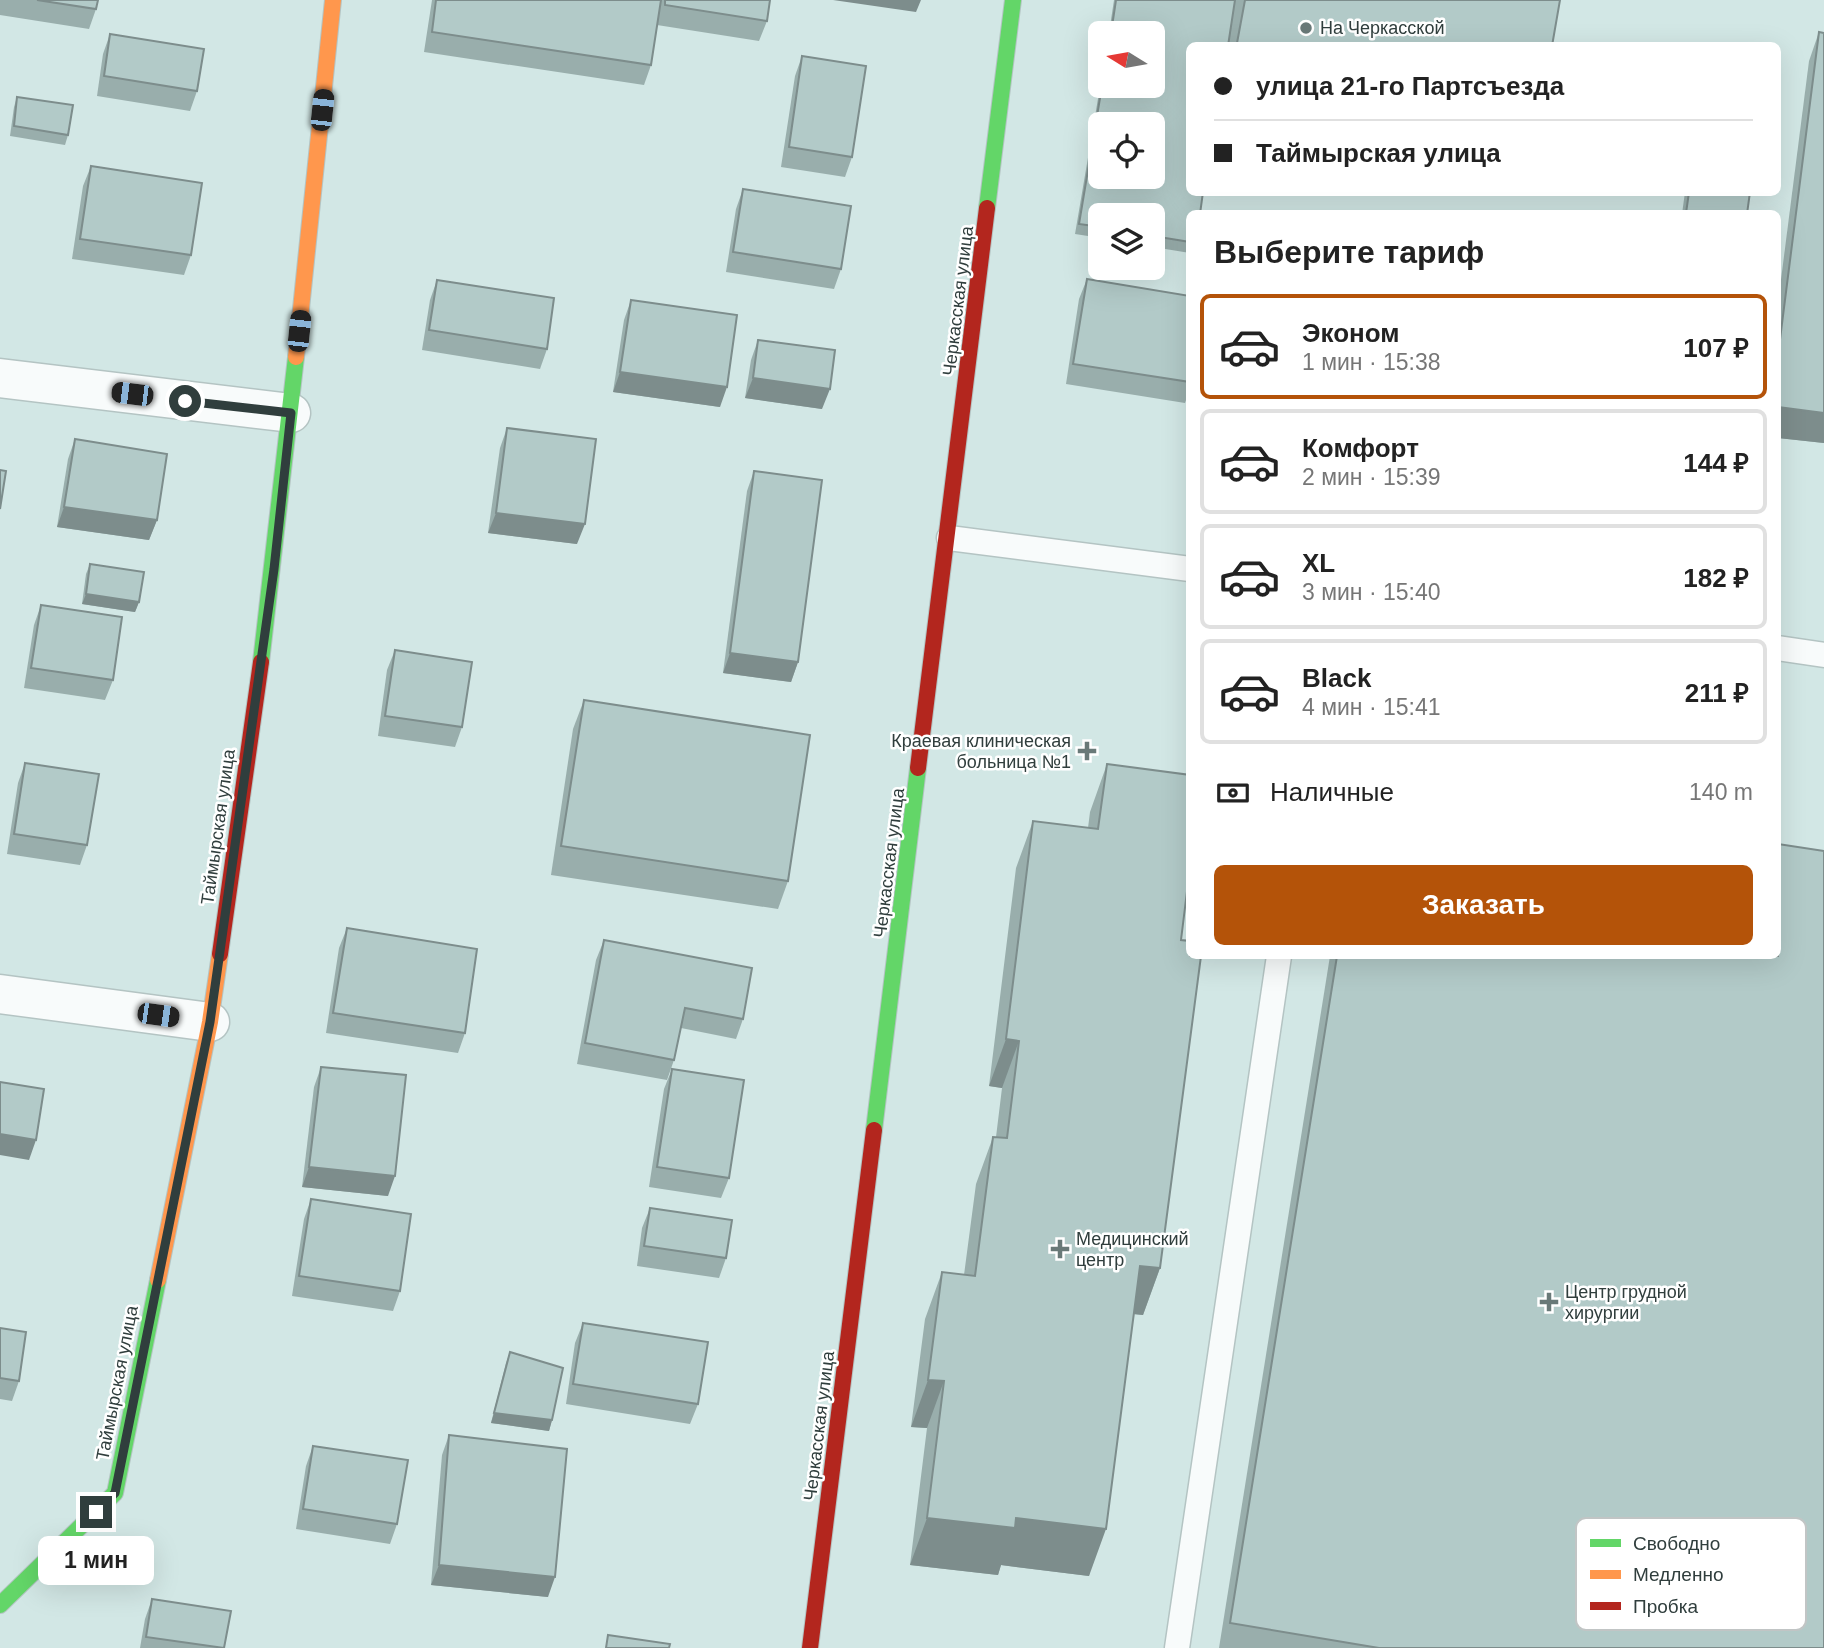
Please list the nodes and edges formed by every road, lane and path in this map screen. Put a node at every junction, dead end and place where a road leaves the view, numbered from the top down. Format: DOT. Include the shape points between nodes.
graph roads {
  1 [pos="333,0"];
  2 [pos="1013,0"];
  3 [pos="0,378"];
  4 [pos="291,413"];
  5 [pos="949,538"];
  6 [pos="1186,568"];
  7 [pos="1781,648"];
  8 [pos="1824,655"];
  9 [pos="1279,959"];
  10 [pos="0,994"];
  11 [pos="210,1022"];
  12 [pos="0,1605"];
  13 [pos="816,1647"];
  14 [pos="1177,1648"];
  1 -- 4 [label="street, Таймырская улица"];
  2 -- 5 [label="street, Черкасская улица"];
  3 -- 4 [label="street"];
  4 -- 11 [label="street, Таймырская улица" via="274,569"];
  5 -- 6 [label="lane"];
  5 -- 13 [label="street, Черкасская улица"];
  7 -- 8 [label="lane"];
  9 -- 14 [label="lane"];
  10 -- 11 [label="street"];
  11 -- 12 [label="street, Таймырская улица" via="115,1493"];
}
